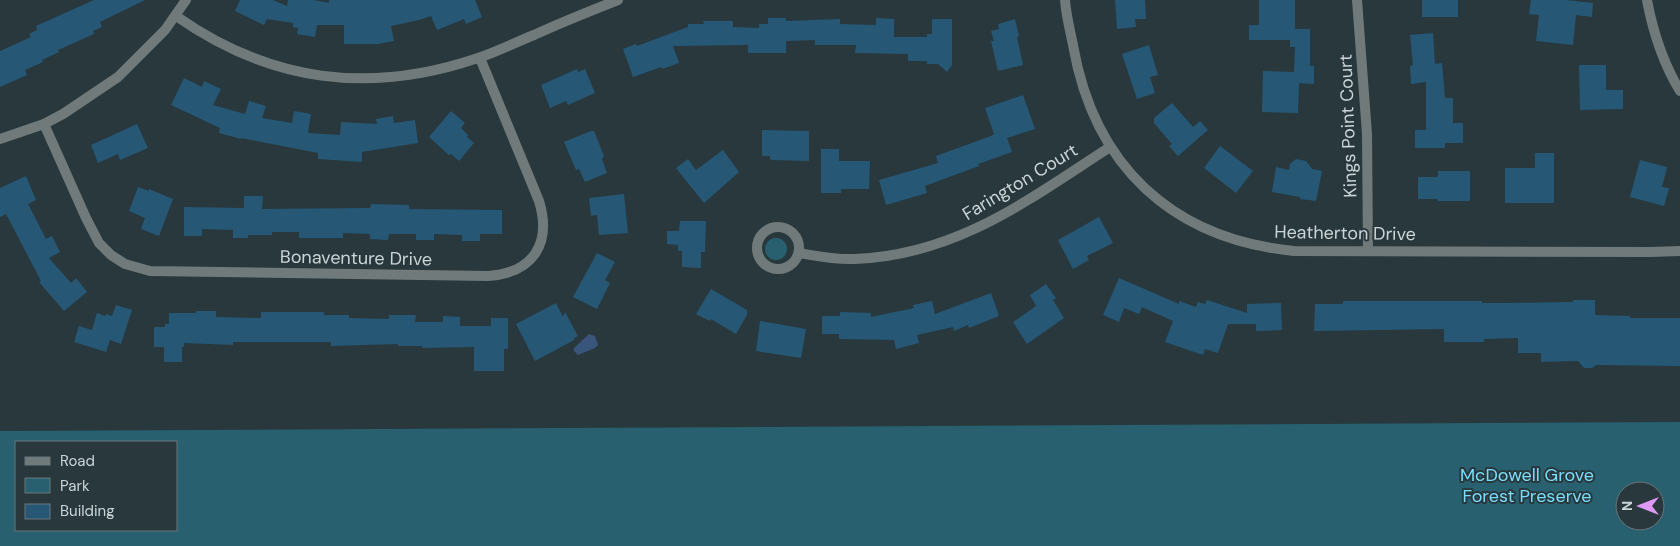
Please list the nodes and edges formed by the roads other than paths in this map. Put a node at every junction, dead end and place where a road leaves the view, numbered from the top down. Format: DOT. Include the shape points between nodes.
graph roads {
  1 [pos="186,0"];
  2 [pos="618,0"];
  3 [pos="1065,0"];
  4 [pos="1357,0"];
  5 [pos="1647,0"];
  6 [pos="176,16"];
  7 [pos="480,58"];
  8 [pos="1680,91"];
  9 [pos="44,124"];
  10 [pos="0,139"];
  11 [pos="1110,147"];
  12 [pos="1368,251"];
  13 [pos="1680,251"];
  14 [pos="798,253"];
  1 -- 6 [label="street"];
  2 -- 7 [label="street"];
  3 -- 11 [label="street, Heatherton Drive" via="1077,68 1088,103"];
  4 -- 12 [label="street, Kings Point Court" via="1367,134"];
  5 -- 8 [label="street" via="1662,54"];
  6 -- 7 [label="street" via="256,59 330,77 364,80 405,76"];
  6 -- 9 [label="street" via="118,77"];
  7 -- 9 [label="street, Bonaventure Drive" via="544,218 544,230 537,250 528,262 504,275 160,272 133,268 111,256 99,243"];
  9 -- 10 [label="street"];
  11 -- 12 [label="street, Heatherton Drive" via="1138,182 1167,207 1213,233 1267,248"];
  11 -- 14 [label="street, Farington Court" via="1009,212 945,242 889,256 854,259"];
  12 -- 13 [label="street, Heatherton Drive"];
  14 -- 14 [label="street" via="797,238 786,228 771,228 759,237 759,259 770,268 784,269 796,260"];
}
